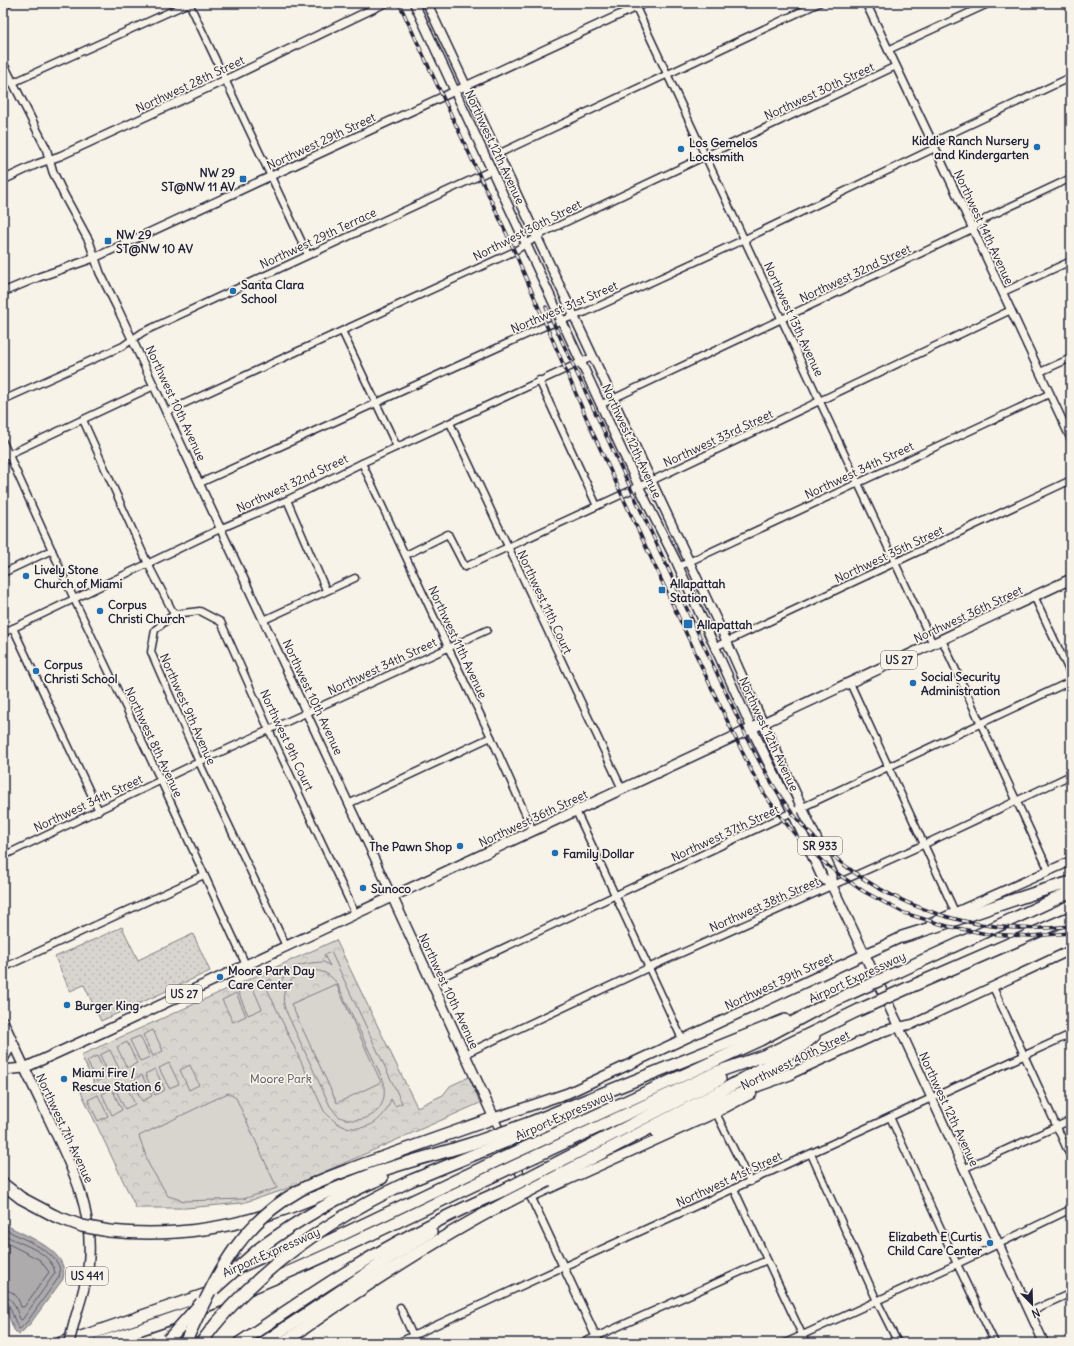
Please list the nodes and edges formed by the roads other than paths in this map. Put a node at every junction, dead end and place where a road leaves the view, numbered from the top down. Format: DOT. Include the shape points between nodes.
graph roads {
  1 [pos="9,3"];
  2 [pos="189,3"];
  3 [pos="385,3"];
  4 [pos="414,3"];
  5 [pos="427,3"];
  6 [pos="645,3"];
  7 [pos="819,3"];
  8 [pos="866,3"];
  9 [pos="990,3"];
  10 [pos="635,5"];
  11 [pos="3,6"];
  12 [pos="888,50"];
  13 [pos="3,62"];
  14 [pos="896,66"];
  15 [pos="668,74"];
  16 [pos="1071,77"];
  17 [pos="225,80"];
  18 [pos="12,83"];
  19 [pos="466,87"];
  20 [pos="456,92"];
  21 [pos="471,125"];
  22 [pos="934,145"];
  23 [pos="498,154"];
  24 [pos="706,156"];
  25 [pos="49,160"];
  26 [pos="492,170"];
  27 [pos="270,177"];
  28 [pos="1071,178"];
  29 [pos="3,180"];
  30 [pos="521,204"];
  31 [pos="972,229"];
  32 [pos="537,238"];
  33 [pos="745,239"];
  34 [pos="527,243"];
  35 [pos="308,255"];
  36 [pos="94,258"];
  37 [pos="1071,261"];
  38 [pos="3,292"];
  39 [pos="1003,292"];
  40 [pos="1011,310"];
  41 [pos="574,316"];
  42 [pos="562,320"];
  43 [pos="782,320"];
  44 [pos="342,331"];
  45 [pos="132,339"];
  46 [pos="592,357"];
  47 [pos="1071,358"];
  48 [pos="582,362"];
  49 [pos="1040,372"];
  50 [pos="539,380"];
  51 [pos="154,386"];
  52 [pos="1049,394"];
  53 [pos="612,399"];
  54 [pos="3,400"];
  55 [pos="820,401"];
  56 [pos="377,403"];
  57 [pos="602,404"];
  58 [pos="166,412"];
  59 [pos="83,420"];
  60 [pos="450,422"];
  61 [pos="1071,439"];
  62 [pos="3,442"];
  63 [pos="397,447"];
  64 [pos="6,456"];
  65 [pos="362,463"];
  66 [pos="1071,480"];
  67 [pos="651,481"];
  68 [pos="858,482"];
  69 [pos="200,483"];
  70 [pos="639,487"];
  71 [pos="287,500"];
  72 [pos="597,506"];
  73 [pos="222,528"];
  74 [pos="508,548"];
  75 [pos="52,550"];
  76 [pos="406,555"];
  77 [pos="689,562"];
  78 [pos="896,563"];
  79 [pos="148,564"];
  80 [pos="678,567"];
  81 [pos="3,573"];
  82 [pos="355,578"];
  83 [pos="1071,579"];
  84 [pos="326,590"];
  85 [pos="1034,596"];
  86 [pos="74,599"];
  87 [pos="174,614"];
  88 [pos="264,620"];
  89 [pos="13,628"];
  90 [pos="487,630"];
  91 [pos="3,633"];
  92 [pos="942,640"];
  93 [pos="727,642"];
  94 [pos="933,644"];
  95 [pos="448,647"];
  96 [pos="715,647"];
  97 [pos="1071,675"];
  98 [pos="1071,681"];
  99 [pos="850,683"];
  100 [pos="307,713"];
  101 [pos="981,722"];
  102 [pos="763,724"];
  103 [pos="752,729"];
  104 [pos="269,730"];
  105 [pos="491,737"];
  106 [pos="199,762"];
  107 [pos="888,766"];
  108 [pos="1071,775"];
  109 [pos="161,781"];
  110 [pos="622,790"];
  111 [pos="1016,800"];
  112 [pos="348,804"];
  113 [pos="803,807"];
  114 [pos="99,811"];
  115 [pos="576,811"];
  116 [pos="793,813"];
  117 [pos="533,831"];
  118 [pos="925,844"];
  119 [pos="3,856"];
  120 [pos="1071,861"];
  121 [pos="1049,871"];
  122 [pos="204,875"];
  123 [pos="1071,882"];
  124 [pos="832,886"];
  125 [pos="1071,892"];
  126 [pos="392,896"];
  127 [pos="615,896"];
  128 [pos="955,912"];
  129 [pos="355,913"];
  130 [pos="1071,917"];
  131 [pos="902,937"];
  132 [pos="286,946"];
  133 [pos="1071,950"];
  134 [pos="864,955"];
  135 [pos="246,965"];
  136 [pos="3,968"];
  137 [pos="648,968"];
  138 [pos="431,982"];
  139 [pos="993,987"];
  140 [pos="823,1006"];
  141 [pos="3,1021"];
  142 [pos="824,1027"];
  143 [pos="898,1027"];
  144 [pos="1071,1034"];
  145 [pos="682,1039"];
  146 [pos="11,1040"];
  147 [pos="465,1054"];
  148 [pos="766,1055"];
  149 [pos="1024,1057"];
  150 [pos="3,1059"];
  151 [pos="24,1068"];
  152 [pos="3,1070"];
  153 [pos="790,1074"];
  154 [pos="931,1099"];
  155 [pos="716,1113"];
  156 [pos="890,1117"];
  157 [pos="494,1118"];
  158 [pos="1071,1120"];
  159 [pos="530,1127"];
  160 [pos="1056,1127"];
  161 [pos="811,1154"];
  162 [pos="434,1155"];
  163 [pos="1071,1158"];
  164 [pos="574,1167"];
  165 [pos="963,1169"];
  166 [pos="750,1182"];
  167 [pos="3,1184"];
  168 [pos="734,1189"];
  169 [pos="504,1190"];
  170 [pos="531,1196"];
  171 [pos="1071,1209"];
  172 [pos="997,1244"];
  173 [pos="767,1260"];
  174 [pos="957,1264"];
  175 [pos="564,1267"];
  176 [pos="1071,1293"];
  177 [pos="877,1301"];
  178 [pos="400,1307"];
  179 [pos="1030,1312"];
  180 [pos="802,1335"];
  181 [pos="412,1336"];
  182 [pos="598,1340"];
  183 [pos="167,1342"];
  184 [pos="60,1343"];
  185 [pos="69,1343"];
  186 [pos="98,1343"];
  187 [pos="185,1343"];
  188 [pos="201,1343"];
  189 [pos="239,1343"];
  190 [pos="263,1343"];
  191 [pos="283,1343"];
  192 [pos="397,1343"];
  193 [pos="416,1343"];
  194 [pos="582,1343"];
  195 [pos="785,1343"];
  196 [pos="806,1343"];
  197 [pos="898,1343"];
  198 [pos="995,1343"];
  199 [pos="1044,1343"];
  1 -- 11 [label="street"];
  2 -- 17 [label="street"];
  2 -- 18 [label="street"];
  3 -- 17 [label="street, Northwest 28th Street"];
  4 -- 20 [label="main road, Northwest 12th Avenue / SR 933"];
  5 -- 19 [label="main road, Northwest 12th Avenue / SR 933"];
  6 -- 10 [label="street, Northwest 29th Street"];
  7 -- 15 [label="street"];
  8 -- 12 [label="street, Northwest 14th Avenue"];
  9 -- 12 [label="street"];
  10 -- 15 [label="street, Northwest 13th Avenue"];
  10 -- 19 [label="street, Northwest 29th Street"];
  12 -- 14 [label="street, Northwest 14th Avenue"];
  13 -- 18 [label="street, Northwest 10th Avenue"];
  14 -- 22 [label="street, Northwest 14th Avenue"];
  14 -- 24 [label="street, Northwest 30th Street"];
  15 -- 23 [label="street"];
  15 -- 24 [label="street, Northwest 13th Avenue"];
  16 -- 22 [label="street, Northwest 31st Street"];
  17 -- 25 [label="street, Northwest 28th Street"];
  17 -- 27 [label="street"];
  18 -- 25 [label="street, Northwest 10th Avenue" via="46,148"];
  19 -- 20 [label="street, Northwest 29th Street"];
  19 -- 23 [label="main road, Northwest 12th Avenue / SR 933"];
  20 -- 21 [label="main road, Northwest 12th Avenue / SR 933"];
  20 -- 27 [label="street, Northwest 29th Street"];
  21 -- 23 [label="main road" via="481,133 489,150"];
  21 -- 26 [label="main road, Northwest 12th Avenue / SR 933"];
  22 -- 31 [label="street, Northwest 14th Avenue"];
  22 -- 33 [label="street, Northwest 31st Street"];
  23 -- 30 [label="main road, Northwest 12th Avenue / SR 933"];
  24 -- 32 [label="street, Northwest 30th Street"];
  24 -- 33 [label="street, Northwest 13th Avenue"];
  25 -- 29 [label="street, Northwest 28th Street"];
  25 -- 36 [label="street, Northwest 10th Avenue" via="64,195 89,241"];
  26 -- 30 [label="main road" via="500,173 510,192"];
  26 -- 34 [label="main road, Northwest 12th Avenue / SR 933"];
  26 -- 35 [label="street, Northwest 29th Terrace"];
  27 -- 35 [label="street"];
  27 -- 36 [label="street, Northwest 29th Street"];
  28 -- 31 [label="street, Northwest 32nd Street" via="988,217"];
  30 -- 32 [label="main road, Northwest 12th Avenue / SR 933"];
  31 -- 39 [label="street, Northwest 14th Avenue"];
  31 -- 43 [label="street, Northwest 32nd Street"];
  32 -- 34 [label="street, Northwest 30th Street"];
  32 -- 41 [label="main road, Northwest 12th Avenue / SR 933"];
  33 -- 41 [label="street, Northwest 31st Street"];
  33 -- 43 [label="street, Northwest 13th Avenue"];
  34 -- 42 [label="main road, Northwest 12th Avenue / SR 933"];
  34 -- 44 [label="street, Northwest 30th Street" via="513,252"];
  35 -- 45 [label="street, Northwest 29th Terrace"];
  36 -- 38 [label="street, Northwest 29th Street" via="39,276"];
  36 -- 45 [label="street, Northwest 10th Avenue"];
  37 -- 39 [label="street"];
  39 -- 40 [label="street, Northwest 14th Avenue"];
  40 -- 49 [label="street, Northwest 14th Avenue"];
  40 -- 55 [label="street, Northwest 33rd Street"];
  41 -- 42 [label="street, Northwest 31st Street"];
  41 -- 46 [label="main road, Northwest 12th Avenue / SR 933"];
  42 -- 48 [label="main road, Northwest 12th Avenue / SR 933"];
  42 -- 56 [label="street, Northwest 31st Street"];
  43 -- 53 [label="street, Northwest 32nd Street"];
  43 -- 55 [label="street, Northwest 13th Avenue"];
  44 -- 56 [label="street"];
  44 -- 58 [label="street, Northwest 30th Street"];
  45 -- 51 [label="street, Northwest 10th Avenue"];
  45 -- 54 [label="street, Northwest 29th Terrace" via="123,346"];
  46 -- 48 [label="street, Northwest 32nd Street"];
  46 -- 53 [label="main road, Northwest 12th Avenue / SR 933"];
  47 -- 49 [label="street"];
  48 -- 50 [label="street, Northwest 32nd Street"];
  48 -- 57 [label="main road, Northwest 12th Avenue / SR 933"];
  49 -- 52 [label="street, Northwest 14th Avenue"];
  50 -- 60 [label="street, Northwest 32nd Street"];
  50 -- 72 [label="street"];
  51 -- 58 [label="street, Northwest 10th Avenue"];
  51 -- 59 [label="street"];
  52 -- 61 [label="street, Northwest 14th Avenue"];
  52 -- 68 [label="street, Northwest 34th Street"];
  53 -- 57 [label="street, Northwest 32nd Street"];
  53 -- 67 [label="main road, Northwest 12th Avenue / SR 933"];
  55 -- 67 [label="street, Northwest 33rd Street"];
  55 -- 68 [label="street, Northwest 13th Avenue"];
  56 -- 63 [label="street"];
  56 -- 69 [label="street, Northwest 31st Street"];
  57 -- 70 [label="main road, Northwest 12th Avenue / SR 933"];
  58 -- 69 [label="street, Northwest 10th Avenue"];
  59 -- 64 [label="street"];
  59 -- 79 [label="street"];
  60 -- 63 [label="street, Northwest 32nd Street"];
  60 -- 74 [label="street, Northwest 11th Court"];
  62 -- 64 [label="street, Northwest 8th Avenue"];
  63 -- 65 [label="street, Northwest 32nd Street"];
  64 -- 75 [label="street, Northwest 8th Avenue"];
  65 -- 71 [label="street, Northwest 32nd Street"];
  65 -- 76 [label="street, Northwest 11th Avenue"];
  66 -- 78 [label="street, Northwest 35th Street"];
  67 -- 70 [label="street, Northwest 33rd Street"];
  67 -- 77 [label="main road, Northwest 12th Avenue / SR 933"];
  68 -- 77 [label="street, Northwest 34th Street"];
  68 -- 78 [label="street, Northwest 13th Avenue"];
  69 -- 73 [label="street, Northwest 10th Avenue"];
  70 -- 72 [label="street, Northwest 33rd Street"];
  70 -- 80 [label="main road, Northwest 12th Avenue / SR 933"];
  71 -- 73 [label="street, Northwest 32nd Street"];
  71 -- 84 [label="street"];
  72 -- 74 [label="street, Northwest 33rd Street"];
  73 -- 79 [label="street, Northwest 32nd Street"];
  73 -- 88 [label="street, Northwest 10th Avenue"];
  74 -- 76 [label="street, Northwest 33rd Street" via="465,567 448,534"];
  74 -- 110 [label="street, Northwest 11th Court"];
  75 -- 81 [label="street"];
  75 -- 86 [label="street, Northwest 8th Avenue"];
  76 -- 95 [label="street, Northwest 11th Avenue"];
  77 -- 80 [label="street, Northwest 34th Street"];
  77 -- 93 [label="main road, Northwest 12th Avenue / SR 933"];
  78 -- 93 [label="street, Northwest 35th Street"];
  78 -- 94 [label="street, Northwest 13th Avenue"];
  79 -- 86 [label="street, Northwest 32nd Street"];
  79 -- 87 [label="street"];
  80 -- 96 [label="main road, Northwest 12th Avenue / SR 933"];
  82 -- 84 [label="street"];
  83 -- 85 [label="main road, Northwest 36th Street / US 27"];
  84 -- 88 [label="street"];
  85 -- 92 [label="main road, Northwest 36th Street / US 27"];
  85 -- 97 [label="street"];
  86 -- 89 [label="street, Northwest 32nd Street"];
  86 -- 109 [label="street, Northwest 8th Avenue"];
  87 -- 104 [label="street, Northwest 9th Court" via="200,611 221,622"];
  87 -- 106 [label="street, Northwest 9th Avenue" via="155,630 151,652"];
  88 -- 100 [label="street, Northwest 10th Avenue"];
  89 -- 91 [label="street, Northwest 32nd Street"];
  89 -- 114 [label="street"];
  90 -- 95 [label="street, Northwest 34th Street"];
  92 -- 94 [label="main road, Northwest 36th Street / US 27"];
  92 -- 101 [label="street"];
  93 -- 96 [label="street, Northwest 35th Street"];
  93 -- 102 [label="main road, Northwest 12th Avenue / SR 933"];
  94 -- 99 [label="main road, Northwest 36th Street / US 27"];
  95 -- 100 [label="street, Northwest 34th Street"];
  95 -- 105 [label="street, Northwest 11th Avenue"];
  96 -- 103 [label="main road, Northwest 12th Avenue / SR 933"];
  98 -- 101 [label="street, Northwest 37th Street"];
  99 -- 102 [label="main road, Northwest 36th Street / US 27"];
  99 -- 107 [label="street"];
  100 -- 104 [label="street, Northwest 34th Street"];
  100 -- 112 [label="street, Northwest 10th Avenue"];
  101 -- 107 [label="street, Northwest 37th Street"];
  101 -- 111 [label="street"];
  102 -- 103 [label="main road, Northwest 36th Street / US 27"];
  102 -- 113 [label="main road, Northwest 12th Avenue / SR 933"];
  103 -- 110 [label="main road, Northwest 36th Street / US 27"];
  103 -- 116 [label="main road, Northwest 12th Avenue / SR 933"];
  104 -- 106 [label="street, Northwest 34th Street"];
  104 -- 129 [label="street, Northwest 9th Court"];
  105 -- 112 [label="street"];
  105 -- 117 [label="street, Northwest 11th Avenue"];
  106 -- 109 [label="street, Northwest 34th Street"];
  106 -- 132 [label="street, Northwest 9th Avenue"];
  107 -- 113 [label="street, Northwest 37th Street"];
  107 -- 118 [label="street"];
  108 -- 111 [label="street, Northwest 38th Street"];
  109 -- 114 [label="street, Northwest 34th Street"];
  109 -- 122 [label="street, Northwest 8th Avenue"];
  110 -- 115 [label="main road, Northwest 36th Street / US 27"];
  111 -- 118 [label="street, Northwest 38th Street"];
  111 -- 121 [label="street"];
  112 -- 126 [label="street, Northwest 10th Avenue"];
  113 -- 116 [label="street, Northwest 37th Street"];
  113 -- 124 [label="main road, Northwest 12th Avenue / SR 933" via="832,873"];
  114 -- 119 [label="street, Northwest 34th Street"];
  115 -- 117 [label="main road, Northwest 36th Street / US 27"];
  115 -- 127 [label="street"];
  116 -- 124 [label="main road, Northwest 12th Avenue / SR 933" via="822,877"];
  116 -- 127 [label="street, Northwest 37th Street"];
  117 -- 126 [label="main road, Northwest 36th Street / US 27"];
  118 -- 124 [label="street, Northwest 38th Street"];
  118 -- 128 [label="street"];
  120 -- 121 [label="main road, Northwest 39th Street"];
  121 -- 128 [label="main road, Northwest 39th Street"];
  122 -- 135 [label="street, Northwest 8th Avenue"];
  122 -- 136 [label="street"];
  123 -- 131 [label="highway"];
  124 -- 134 [label="main road, Northwest 12th Avenue / SR 933"];
  124 -- 137 [label="street, Northwest 38th Street"];
  125 -- 140 [label="highway, Airport Expressway, bridge"];
  126 -- 129 [label="main road, Northwest 36th Street / US 27"];
  126 -- 138 [label="main road, Northwest 10th Avenue"];
  127 -- 137 [label="street"];
  127 -- 138 [label="street, Northwest 37th Street"];
  128 -- 131 [label="main road, Northwest 39th Street"];
  129 -- 132 [label="main road, Northwest 36th Street / US 27"];
  130 -- 142 [label="highway, Airport Expressway, bridge"];
  131 -- 134 [label="main road, Northwest 39th Street"];
  132 -- 135 [label="main road, Northwest 36th Street / US 27"];
  133 -- 139 [label="main road, Northwest 40th Street"];
  134 -- 143 [label="main road, Northwest 12th Avenue / SR 933"];
  134 -- 145 [label="main road, Northwest 39th Street"];
  135 -- 151 [label="main road, Northwest 36th Street / US 27"];
  137 -- 145 [label="street"];
  137 -- 147 [label="street, Northwest 38th Street"];
  138 -- 147 [label="main road, Northwest 10th Avenue"];
  139 -- 143 [label="main road, Northwest 40th Street" via="913,1024"];
  139 -- 149 [label="street"];
  140 -- 159 [label="highway" via="580,1103"];
  140 -- 184 [label="highway, Airport Expressway, bridge" via="760,1040 221,1289"];
  141 -- 146 [label="main road, Northwest 7th Avenue / US 441"];
  142 -- 148 [label="highway, Airport Expressway"];
  142 -- 164 [label="highway" via="801,1047"];
  143 -- 153 [label="main road, Northwest 40th Street"];
  143 -- 154 [label="main road, Northwest 12th Avenue"];
  144 -- 149 [label="street, Northwest 41st Street"];
  145 -- 157 [label="main road, Northwest 39th Street" via="568,1093"];
  146 -- 150 [label="main road" via="10,1049"];
  146 -- 151 [label="main road, Northwest 7th Avenue / US 441"];
  147 -- 157 [label="main road, Northwest 10th Avenue"];
  148 -- 169 [label="highway, bridge"];
  148 -- 186 [label="highway, Airport Expressway, bridge" via="717,1072 242,1292"];
  149 -- 154 [label="street, Northwest 41st Street"];
  149 -- 160 [label="street"];
  151 -- 152 [label="main road, Northwest 36th Street / US 27"];
  151 -- 185 [label="main road, Northwest 7th Avenue / US 441, bridge" via="72,1167 86,1209 89,1231 88,1264"];
  153 -- 155 [label="main road, Northwest 40th Street"];
  153 -- 164 [label="highway" via="759,1085"];
  154 -- 156 [label="street, Northwest 41st Street"];
  154 -- 165 [label="main road, Northwest 12th Avenue"];
  155 -- 166 [label="street"];
  155 -- 170 [label="main road, Northwest 40th Street"];
  156 -- 161 [label="street, Northwest 41st Street"];
  156 -- 174 [label="street"];
  157 -- 170 [label="street, Northwest 10th Avenue"];
  157 -- 187 [label="highway, bridge" via="364,1164 303,1189 280,1203 256,1223 222,1266"];
  158 -- 160 [label="street"];
  159 -- 162 [label="highway, bridge"];
  159 -- 188 [label="highway, bridge" via="373,1199 339,1218 286,1255 235,1302"];
  160 -- 163 [label="street"];
  160 -- 165 [label="street"];
  161 -- 166 [label="street, Northwest 41st Street"];
  161 -- 177 [label="street"];
  162 -- 167 [label="highway, bridge" via="389,1168 284,1209 243,1222 179,1232 137,1233 82,1226 26,1201"];
  162 -- 183 [label="highway, bridge" via="332,1202 260,1248 218,1285"];
  164 -- 191 [label="highway, bridge" via="430,1245"];
  165 -- 172 [label="main road, Northwest 12th Avenue"];
  166 -- 168 [label="street, Northwest 41st Street"];
  168 -- 173 [label="street"];
  168 -- 175 [label="street, Northwest 41st Street"];
  169 -- 189 [label="highway" via="463,1208 386,1249 325,1285"];
  169 -- 190 [label="highway" via="414,1242"];
  170 -- 175 [label="street, Northwest 10th Avenue"];
  171 -- 172 [label="street"];
  172 -- 174 [label="street"];
  172 -- 179 [label="main road, Northwest 12th Avenue"];
  173 -- 180 [label="street"];
  173 -- 182 [label="street"];
  174 -- 177 [label="street"];
  174 -- 198 [label="street"];
  175 -- 181 [label="street, Northwest 41st Street"];
  175 -- 182 [label="street, Northwest 10th Avenue"];
  176 -- 179 [label="street"];
  177 -- 180 [label="street"];
  177 -- 197 [label="street"];
  178 -- 181 [label="street"];
  179 -- 199 [label="main road, Northwest 12th Avenue"];
  180 -- 195 [label="street"];
  180 -- 196 [label="street"];
  181 -- 192 [label="street, Northwest 41st Street"];
  181 -- 193 [label="street"];
  182 -- 194 [label="street"];
}
